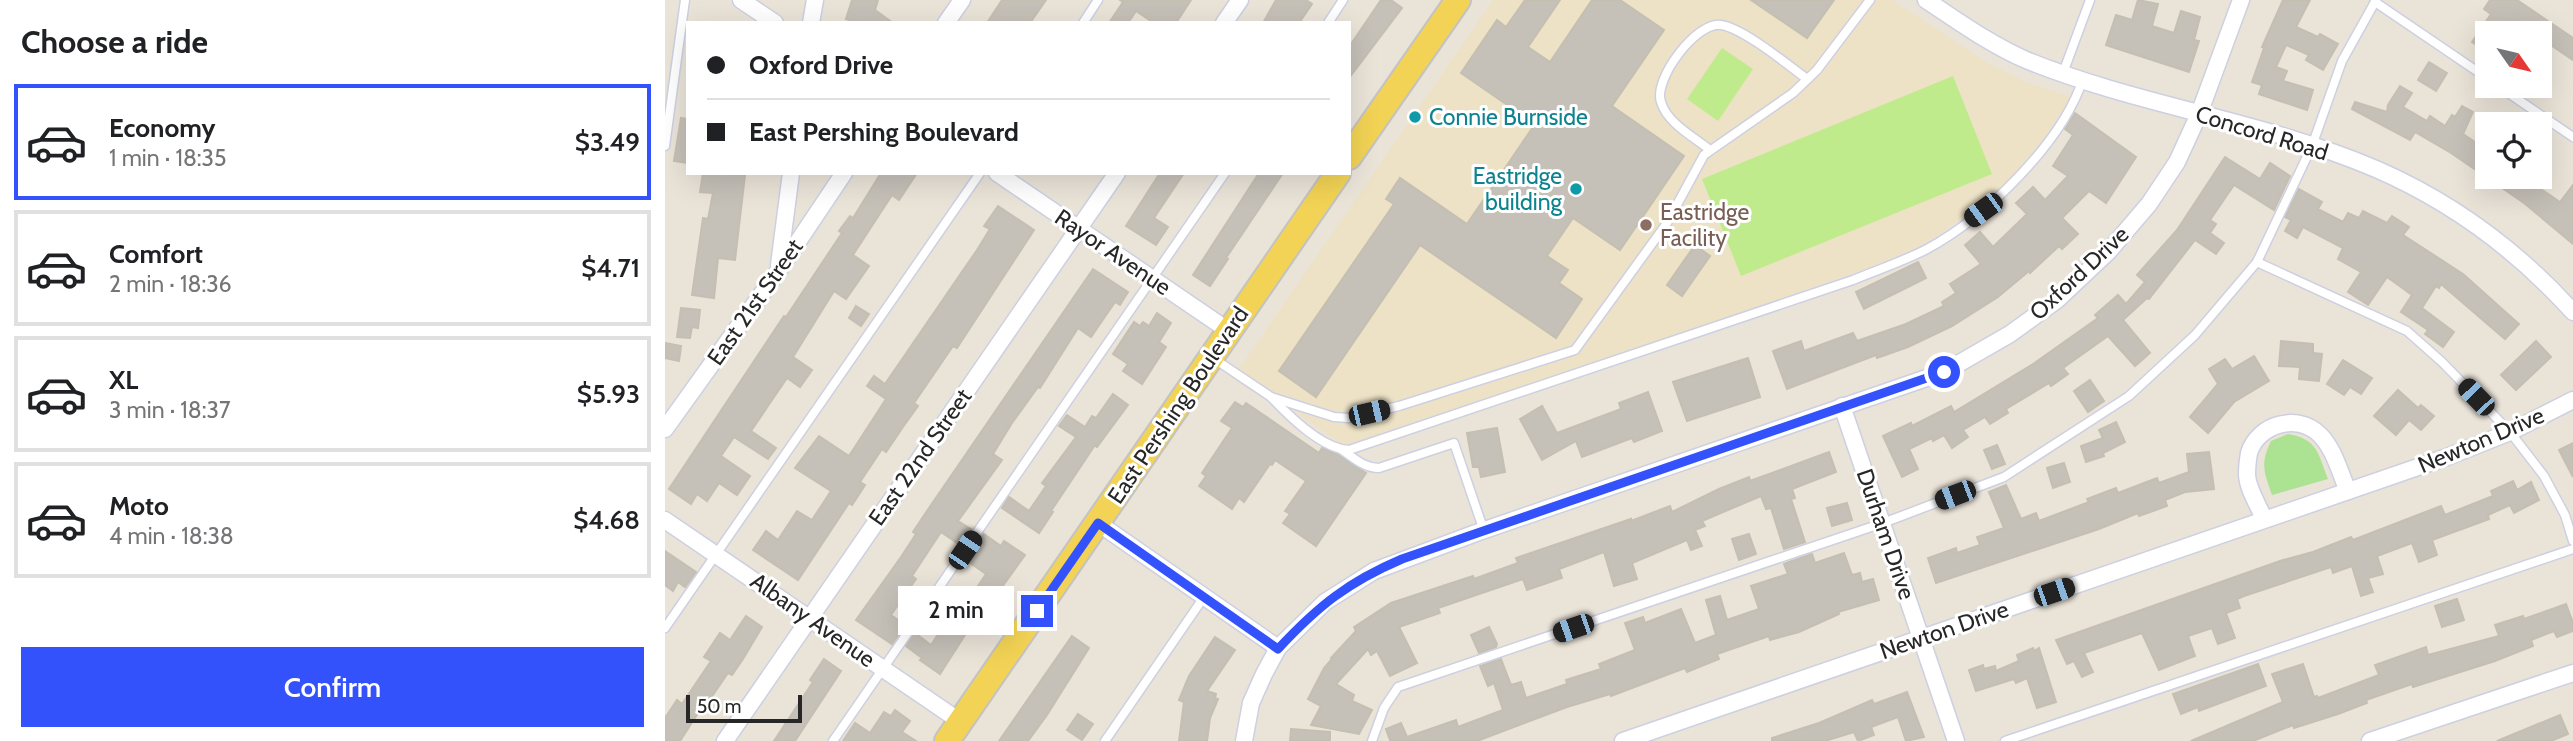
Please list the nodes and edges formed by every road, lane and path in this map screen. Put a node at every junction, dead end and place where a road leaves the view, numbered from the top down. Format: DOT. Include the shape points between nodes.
graph roads {
  1 [pos="685,0"];
  2 [pos="741,0"];
  3 [pos="815,0"];
  4 [pos="962,0"];
  5 [pos="1098,0"];
  6 [pos="1240,0"];
  7 [pos="1343,0"];
  8 [pos="1458,0"];
  9 [pos="1870,0"];
  10 [pos="1926,0"];
  11 [pos="2090,0"];
  12 [pos="2241,0"];
  13 [pos="2376,1"];
  14 [pos="772,21"];
  15 [pos="811,21"];
  16 [pos="947,21"];
  17 [pos="1084,21"];
  18 [pos="1225,21"];
  19 [pos="1329,21"];
  20 [pos="2475,70"];
  21 [pos="2063,73"];
  22 [pos="1807,79"];
  23 [pos="2083,79"];
  24 [pos="2516,98"];
  25 [pos="2199,114"];
  26 [pos="2573,137"];
  27 [pos="665,146"];
  28 [pos="2312,146"];
  29 [pos="1710,150"];
  30 [pos="1351,154"];
  31 [pos="791,175"];
  32 [pos="843,175"];
  33 [pos="979,175"];
  34 [pos="1000,175"];
  35 [pos="1116,175"];
  36 [pos="1224,175"];
  37 [pos="1337,175"];
  38 [pos="1077,229"];
  39 [pos="2257,262"];
  40 [pos="779,270"];
  41 [pos="1152,279"];
  42 [pos="2573,312"];
  43 [pos="1229,331"];
  44 [pos="1211,356"];
  45 [pos="1271,397"];
  46 [pos="2573,400"];
  47 [pos="1842,406"];
  48 [pos="665,429"];
  49 [pos="2510,432"];
  50 [pos="1342,450"];
  51 [pos="2348,491"];
  52 [pos="2264,519"];
  53 [pos="665,520"];
  54 [pos="1098,523"];
  55 [pos="1883,523"];
  56 [pos="1484,531"];
  57 [pos="2573,541"];
  58 [pos="2573,549"];
  59 [pos="716,554"];
  60 [pos="1204,597"];
  61 [pos="810,618"];
  62 [pos="665,628"];
  63 [pos="1922,638"];
  64 [pos="1278,649"];
  65 [pos="883,668"];
  66 [pos="2573,673"];
  67 [pos="954,731"];
  68 [pos="725,741"];
  69 [pos="833,741"];
  70 [pos="1105,741"];
  71 [pos="1244,741"];
  72 [pos="1373,741"];
  73 [pos="1623,741"];
  74 [pos="1956,741"];
  75 [pos="2005,741"];
  76 [pos="2370,741"];
  1 -- 27 [label="lane"];
  2 -- 14 [label="street"];
  3 -- 15 [label="street"];
  4 -- 16 [label="street"];
  5 -- 17 [label="lane"];
  6 -- 18 [label="street"];
  7 -- 19 [label="lane"];
  8 -- 30 [label="main road"];
  9 -- 22 [label="lane"];
  10 -- 21 [label="street, Concord Road" via="1986,39"];
  11 -- 21 [label="lane"];
  12 -- 25 [label="street, Oxford Drive"];
  13 -- 20 [label="lane"];
  13 -- 28 [label="lane" via="2342,61"];
  21 -- 23 [label="street, Concord Road"];
  22 -- 29 [label="lane"];
  22 -- 29 [label="lane" via="1729,26 1710,25 1700,31 1670,68 1659,97 1666,113"];
  23 -- 25 [label="street, Concord Road"];
  23 -- 50 [label="lane" via="2077,97 2034,161 1983,210 1927,249 1827,289 1363,447"];
  24 -- 26 [label="lane"];
  25 -- 28 [label="street, Concord Road"];
  25 -- 47 [label="street, Oxford Drive" via="2178,162 2149,204 2108,252 2057,300 1944,372"];
  28 -- 39 [label="lane"];
  28 -- 42 [label="street, Concord Road" via="2375,169 2454,210 2522,260"];
  29 -- 45 [label="lane" via="1667,223 1575,350 1349,418"];
  31 -- 40 [label="street"];
  32 -- 40 [label="street, East 21st Street"];
  33 -- 59 [label="lane"];
  34 -- 38 [label="street, Rayor Avenue"];
  35 -- 38 [label="street, East 22nd Street"];
  36 -- 41 [label="lane"];
  37 -- 43 [label="main road, East Pershing Boulevard"];
  38 -- 41 [label="street, Rayor Avenue"];
  38 -- 61 [label="street, East 22nd Street"];
  39 -- 49 [label="lane" via="2407,331"];
  39 -- 55 [label="lane" via="2195,335 2129,396 2004,477"];
  40 -- 48 [label="street, East 21st Street"];
  41 -- 43 [label="street, Rayor Avenue"];
  41 -- 65 [label="lane"];
  43 -- 44 [label="main road, East Pershing Boulevard"];
  44 -- 45 [label="lane"];
  44 -- 54 [label="main road, East Pershing Boulevard"];
  45 -- 50 [label="lane" via="1290,417"];
  46 -- 49 [label="street, Newton Drive"];
  47 -- 55 [label="street, Durham Drive"];
  47 -- 56 [label="street, Oxford Drive"];
  49 -- 51 [label="street, Newton Drive"];
  49 -- 57 [label="lane" via="2544,476"];
  50 -- 56 [label="lane" via="1379,468 1454,443"];
  51 -- 52 [label="street, Newton Drive"];
  51 -- 52 [label="street" via="2319,434 2302,424 2281,423 2264,432 2249,451 2247,477"];
  52 -- 63 [label="street, Newton Drive"];
  53 -- 59 [label="street, Albany Avenue"];
  54 -- 60 [label="street"];
  54 -- 67 [label="main road, East Pershing Boulevard"];
  55 -- 63 [label="street, Durham Drive"];
  55 -- 72 [label="lane" via="1398,687 1384,708"];
  56 -- 64 [label="street, Oxford Drive" via="1374,571 1325,602"];
  58 -- 75 [label="lane"];
  59 -- 61 [label="street, Albany Avenue"];
  59 -- 62 [label="lane"];
  60 -- 64 [label="street"];
  60 -- 70 [label="lane"];
  61 -- 65 [label="street, Albany Avenue"];
  61 -- 68 [label="street, East 22nd Street"];
  63 -- 73 [label="street, Newton Drive"];
  63 -- 74 [label="street, Durham Drive"];
  64 -- 71 [label="street, Oxford Drive" via="1251,703"];
  65 -- 67 [label="street, Albany Avenue"];
  65 -- 69 [label="lane"];
  66 -- 76 [label="street"];
}
